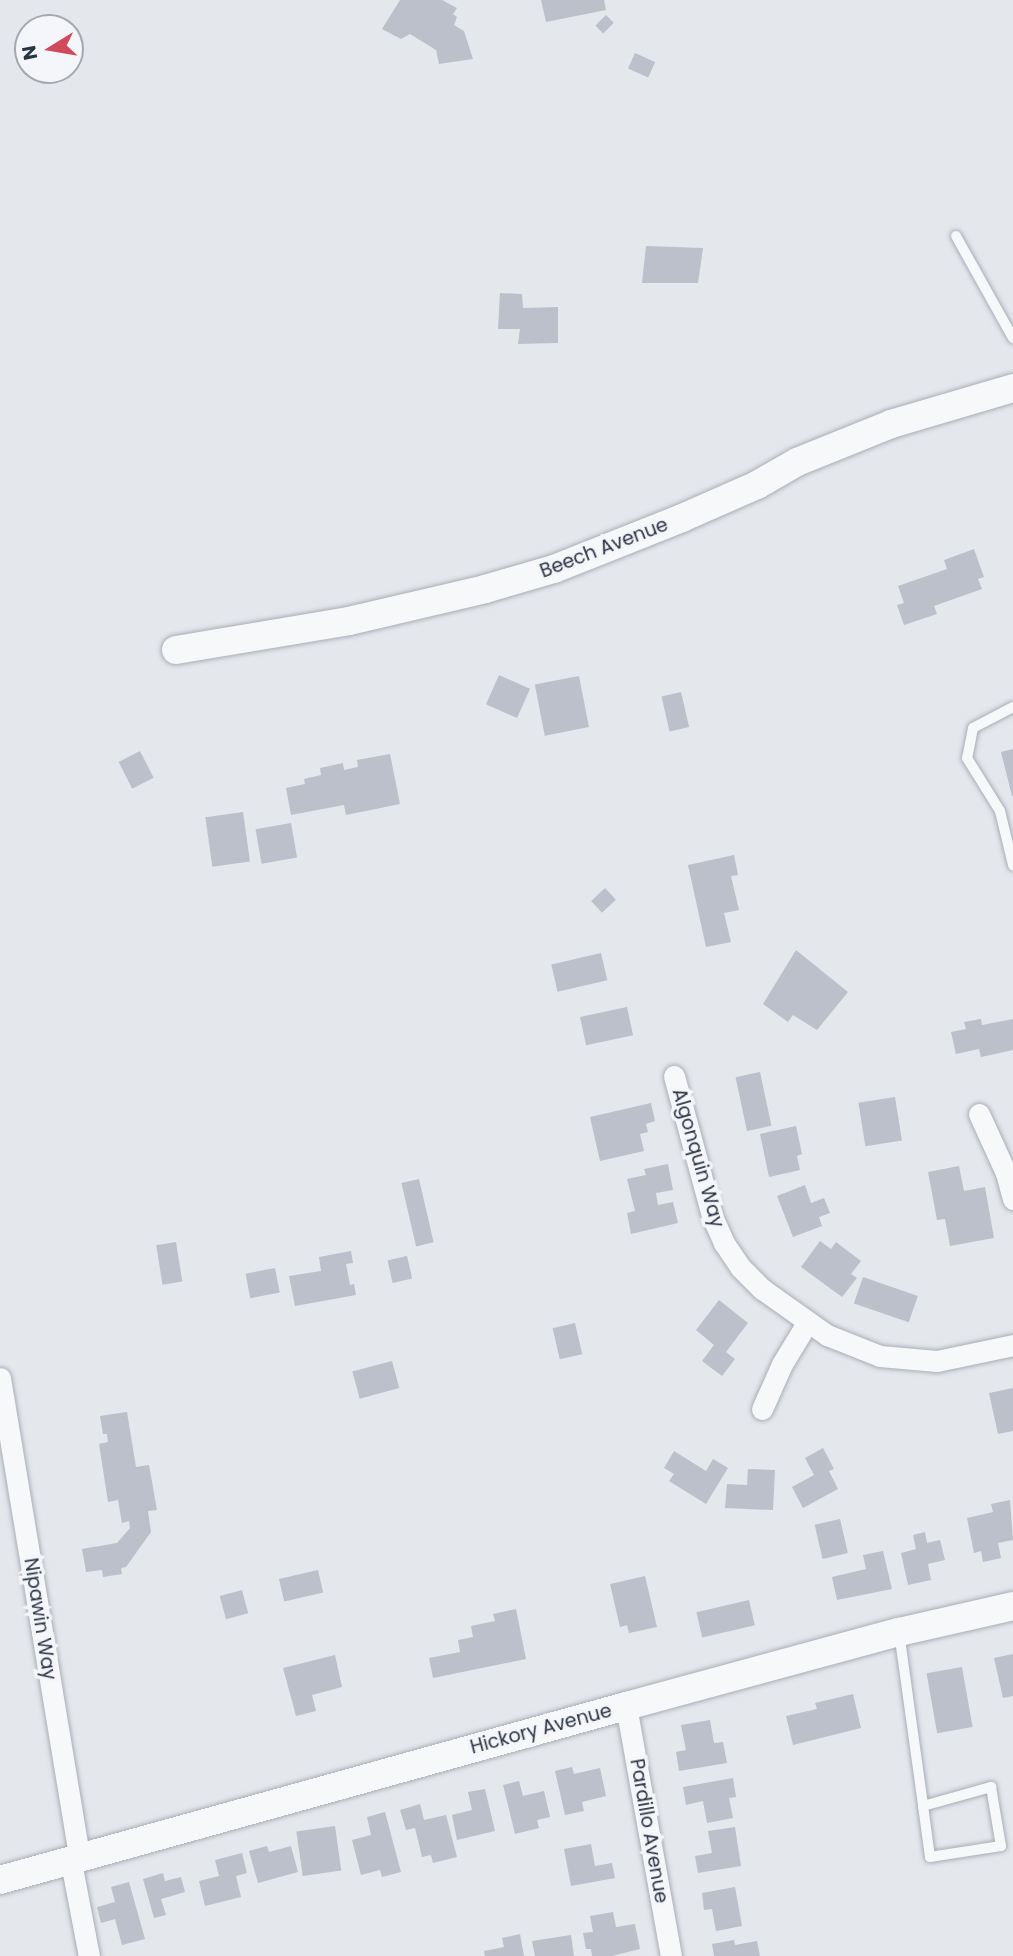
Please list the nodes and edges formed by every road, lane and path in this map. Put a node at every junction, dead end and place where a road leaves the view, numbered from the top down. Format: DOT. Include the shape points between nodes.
graph roads {
  1 [pos="956,236"];
  2 [pos="1013,338"];
  3 [pos="1013,388"];
  4 [pos="176,650"];
  5 [pos="1013,707"];
  6 [pos="1013,865"];
  7 [pos="674,1076"];
  8 [pos="979,1114"];
  9 [pos="1013,1199"];
  10 [pos="807,1322"];
  11 [pos="1013,1345"];
  12 [pos="0,1378"];
  13 [pos="762,1409"];
  14 [pos="1013,1606"];
  15 [pos="899,1632"];
  16 [pos="626,1706"];
  17 [pos="923,1806"];
  18 [pos="75,1861"];
  19 [pos="0,1880"];
  20 [pos="89,1956"];
  21 [pos="671,1956"];
  1 -- 2 [label="lane"];
  3 -- 4 [label="street, Beech Avenue" via="891,424 797,461 757,485 554,569 349,621"];
  5 -- 6 [label="lane" via="973,728 967,758 1000,811"];
  7 -- 10 [label="street, Algonquin Way" via="712,1216 724,1244 751,1279"];
  8 -- 9 [label="street"];
  10 -- 11 [label="street, Algonquin Way" via="853,1347 908,1360 966,1357"];
  10 -- 13 [label="street"];
  12 -- 18 [label="street, Nipawin Way"];
  14 -- 15 [label="street, Hickory Avenue"];
  15 -- 16 [label="street, Hickory Avenue"];
  15 -- 17 [label="lane"];
  16 -- 18 [label="street, Hickory Avenue"];
  16 -- 21 [label="street, Pardillo Avenue"];
  17 -- 17 [label="lane" via="991,1787 1001,1846 930,1857"];
  18 -- 19 [label="street, Hickory Avenue"];
  18 -- 20 [label="street"];
}
